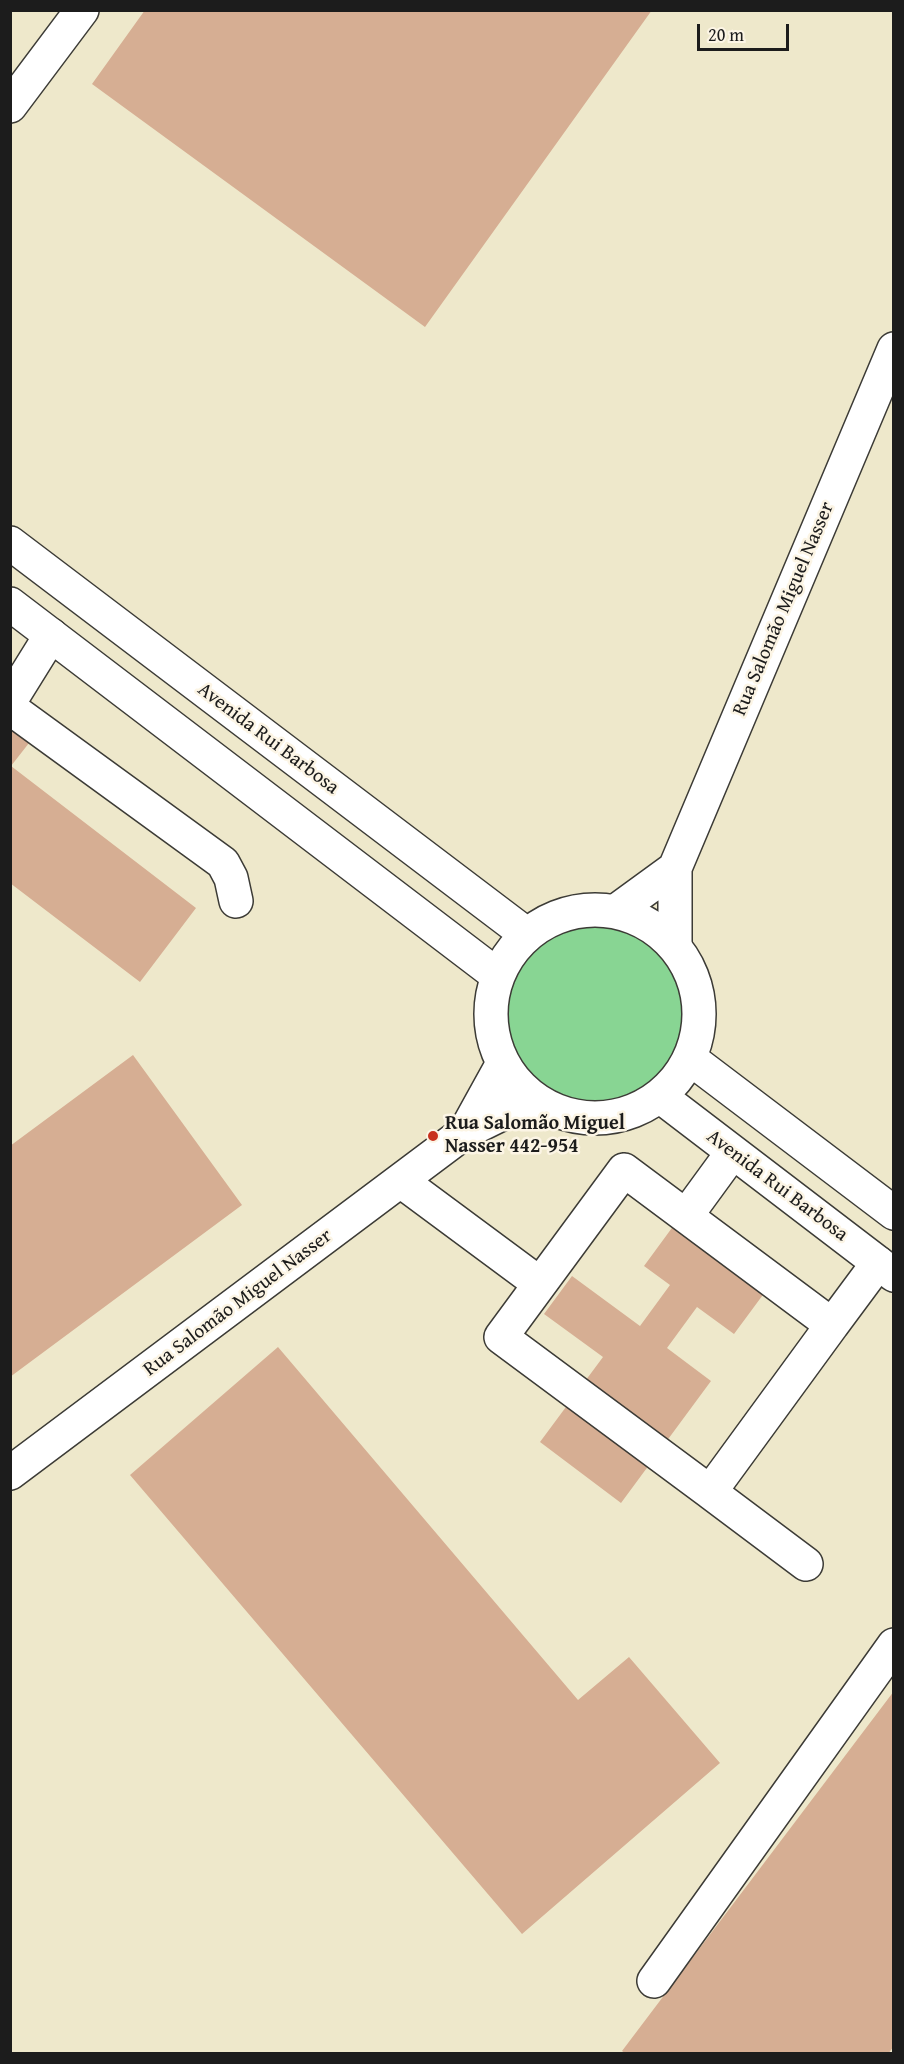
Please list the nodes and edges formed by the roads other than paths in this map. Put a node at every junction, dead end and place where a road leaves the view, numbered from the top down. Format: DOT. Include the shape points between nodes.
graph roads {
  1 [pos="82,10"];
  2 [pos="10,106"];
  3 [pos="894,350"];
  4 [pos="10,543"];
  5 [pos="10,604"];
  6 [pos="51,635"];
  7 [pos="10,701"];
  8 [pos="10,708"];
  9 [pos="675,868"];
  10 [pos="236,901"];
  11 [pos="616,910"];
  12 [pos="526,934"];
  13 [pos="675,945"];
  14 [pos="497,975"];
  15 [pos="692,1060"];
  16 [pos="502,1065"];
  17 [pos="661,1097"];
  18 [pos="532,1099"];
  19 [pos="465,1132"];
  20 [pos="732,1153"];
  21 [pos="401,1181"];
  22 [pos="894,1213"];
  23 [pos="686,1216"];
  24 [pos="886,1269"];
  25 [pos="540,1284"];
  26 [pos="832,1325"];
  27 [pos="10,1473"];
  28 [pos="710,1492"];
  29 [pos="806,1564"];
  30 [pos="894,1645"];
  31 [pos="654,1981"];
  1 -- 2 [label="main road"];
  3 -- 9 [label="main road, Rua Salomão Miguel Nasser"];
  4 -- 12 [label="main road, Avenida Rui Barbosa"];
  5 -- 6 [label="main road"];
  6 -- 7 [label="main road"];
  6 -- 14 [label="main road"];
  8 -- 10 [label="main road" via="222,863 231,878"];
  9 -- 11 [label="main road"];
  9 -- 13 [label="main road, Rua Salomão Miguel Nasser"];
  11 -- 12 [label="main road" via="568,912"];
  11 -- 13 [label="main road" via="648,922"];
  12 -- 14 [label="main road"];
  13 -- 15 [label="main road" via="695,980 701,1020"];
  14 -- 16 [label="main road" via="490,1020"];
  15 -- 17 [label="main road"];
  15 -- 22 [label="main road"];
  16 -- 18 [label="main road"];
  16 -- 19 [label="main road, Rua Salomão Miguel Nasser"];
  17 -- 18 [label="main road" via="620,1118 574,1118"];
  17 -- 20 [label="main road, Avenida Rui Barbosa"];
  18 -- 19 [label="main road, Rua Salomão Miguel Nasser"];
  19 -- 21 [label="main road, Rua Salomão Miguel Nasser"];
  20 -- 23 [label="main road"];
  20 -- 24 [label="main road, Avenida Rui Barbosa"];
  21 -- 25 [label="main road"];
  21 -- 27 [label="main road, Rua Salomão Miguel Nasser"];
  23 -- 25 [label="main road" via="624,1170"];
  23 -- 26 [label="main road"];
  24 -- 26 [label="main road"];
  25 -- 28 [label="main road" via="501,1337"];
  26 -- 28 [label="main road"];
  28 -- 29 [label="main road"];
  30 -- 31 [label="main road"];
}
